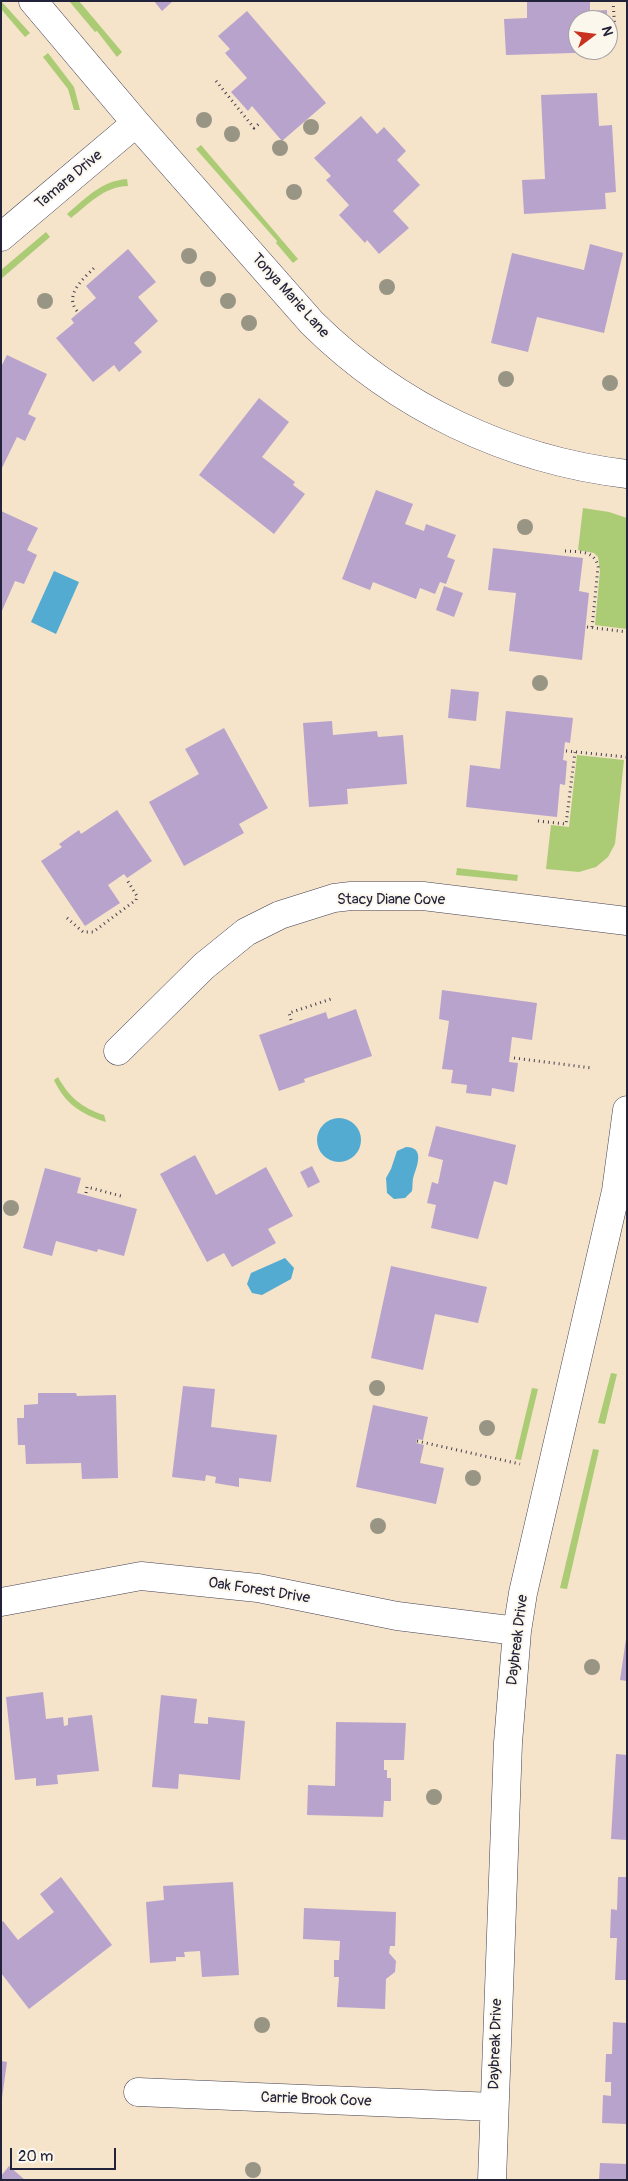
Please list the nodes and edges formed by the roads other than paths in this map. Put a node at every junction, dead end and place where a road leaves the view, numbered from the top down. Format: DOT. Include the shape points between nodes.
graph roads {
  1 [pos="33,1"];
  2 [pos="136,123"];
  3 [pos="1,237"];
  4 [pos="627,474"];
  5 [pos="627,921"];
  6 [pos="118,1051"];
  7 [pos="627,1110"];
  8 [pos="1,1602"];
  9 [pos="517,1631"];
  10 [pos="138,2092"];
  11 [pos="494,2107"];
  12 [pos="492,2180"];
  1 -- 2 [label="street, Tonya Marie Lane"];
  2 -- 3 [label="street, Tamara Drive"];
  2 -- 4 [label="street, Tonya Marie Lane" via="312,323 336,346 406,398 475,434 521,451 601,471"];
  5 -- 6 [label="street, Stacy Diane Cove" via="423,896 334,898 280,915 246,932 204,966"];
  7 -- 9 [label="street, Daybreak Drive" via="616,1192 525,1584"];
  8 -- 9 [label="street, Oak Forest Drive" via="141,1576 258,1588 397,1616"];
  9 -- 11 [label="street, Daybreak Drive" via="508,1744"];
  10 -- 11 [label="street, Carrie Brook Cove"];
  11 -- 12 [label="street, Daybreak Drive"];
}
